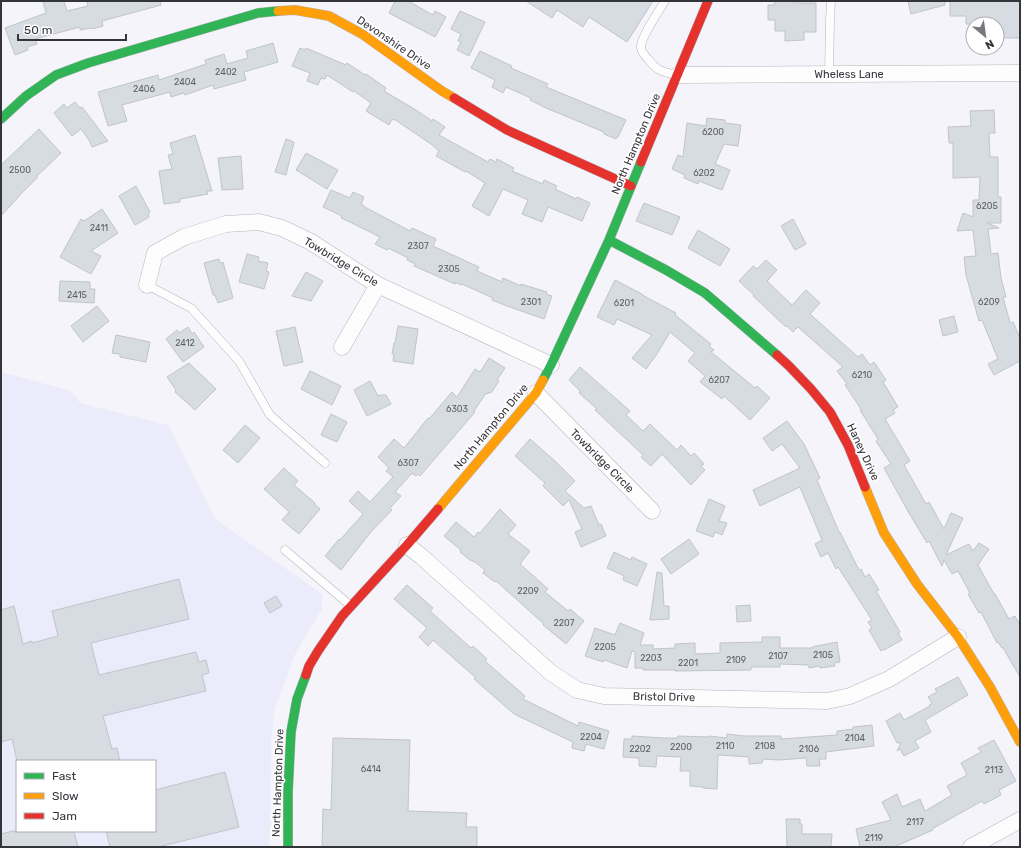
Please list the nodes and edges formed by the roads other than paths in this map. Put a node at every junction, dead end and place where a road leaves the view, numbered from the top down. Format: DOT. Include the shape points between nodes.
graph roads {
  1 [pos="665,1"];
  2 [pos="708,1"];
  3 [pos="831,1"];
  4 [pos="1020,73"];
  5 [pos="829,74"];
  6 [pos="678,75"];
  7 [pos="1,119"];
  8 [pos="631,186"];
  9 [pos="609,240"];
  10 [pos="147,284"];
  11 [pos="378,284"];
  12 [pos="342,347"];
  13 [pos="551,365"];
  14 [pos="536,393"];
  15 [pos="325,464"];
  16 [pos="652,511"];
  17 [pos="407,546"];
  18 [pos="285,550"];
  19 [pos="352,606"];
  20 [pos="958,638"];
  21 [pos="1020,742"];
  22 [pos="1020,820"];
  23 [pos="288,847"];
  24 [pos="971,847"];
  1 -- 6 [label="lane" via="644,37 641,48 644,55 660,71"];
  2 -- 6 [label="street, North Hampton Drive"];
  3 -- 5 [label="lane"];
  4 -- 5 [label="street, Wheless Lane"];
  5 -- 6 [label="street, Wheless Lane"];
  6 -- 8 [label="street, North Hampton Drive"];
  7 -- 8 [label="street, Devonshire Drive" via="56,74 258,13 295,10 328,16 362,34 442,91 507,130"];
  8 -- 9 [label="street, North Hampton Drive"];
  9 -- 13 [label="street, North Hampton Drive"];
  9 -- 20 [label="street, Haney Drive" via="705,293 789,366 811,389 830,412 848,445 884,532 917,584"];
  10 -- 11 [label="street, Towbridge Circle" via="155,253 184,237 226,224 259,222 282,228 311,242"];
  10 -- 15 [label="lane" via="191,308 239,361 270,415"];
  11 -- 12 [label="street"];
  11 -- 13 [label="street, Towbridge Circle"];
  13 -- 14 [label="street, North Hampton Drive"];
  14 -- 16 [label="street, Towbridge Circle"];
  14 -- 17 [label="street, North Hampton Drive"];
  17 -- 19 [label="street, North Hampton Drive"];
  17 -- 20 [label="street, Bristol Drive" via="550,672 577,690 604,696 827,701 850,696 889,679"];
  18 -- 19 [label="lane"];
  19 -- 23 [label="street, North Hampton Drive" via="318,650 297,698 291,732"];
  20 -- 21 [label="street, Haney Drive" via="990,687"];
  22 -- 24 [label="street"];
}
